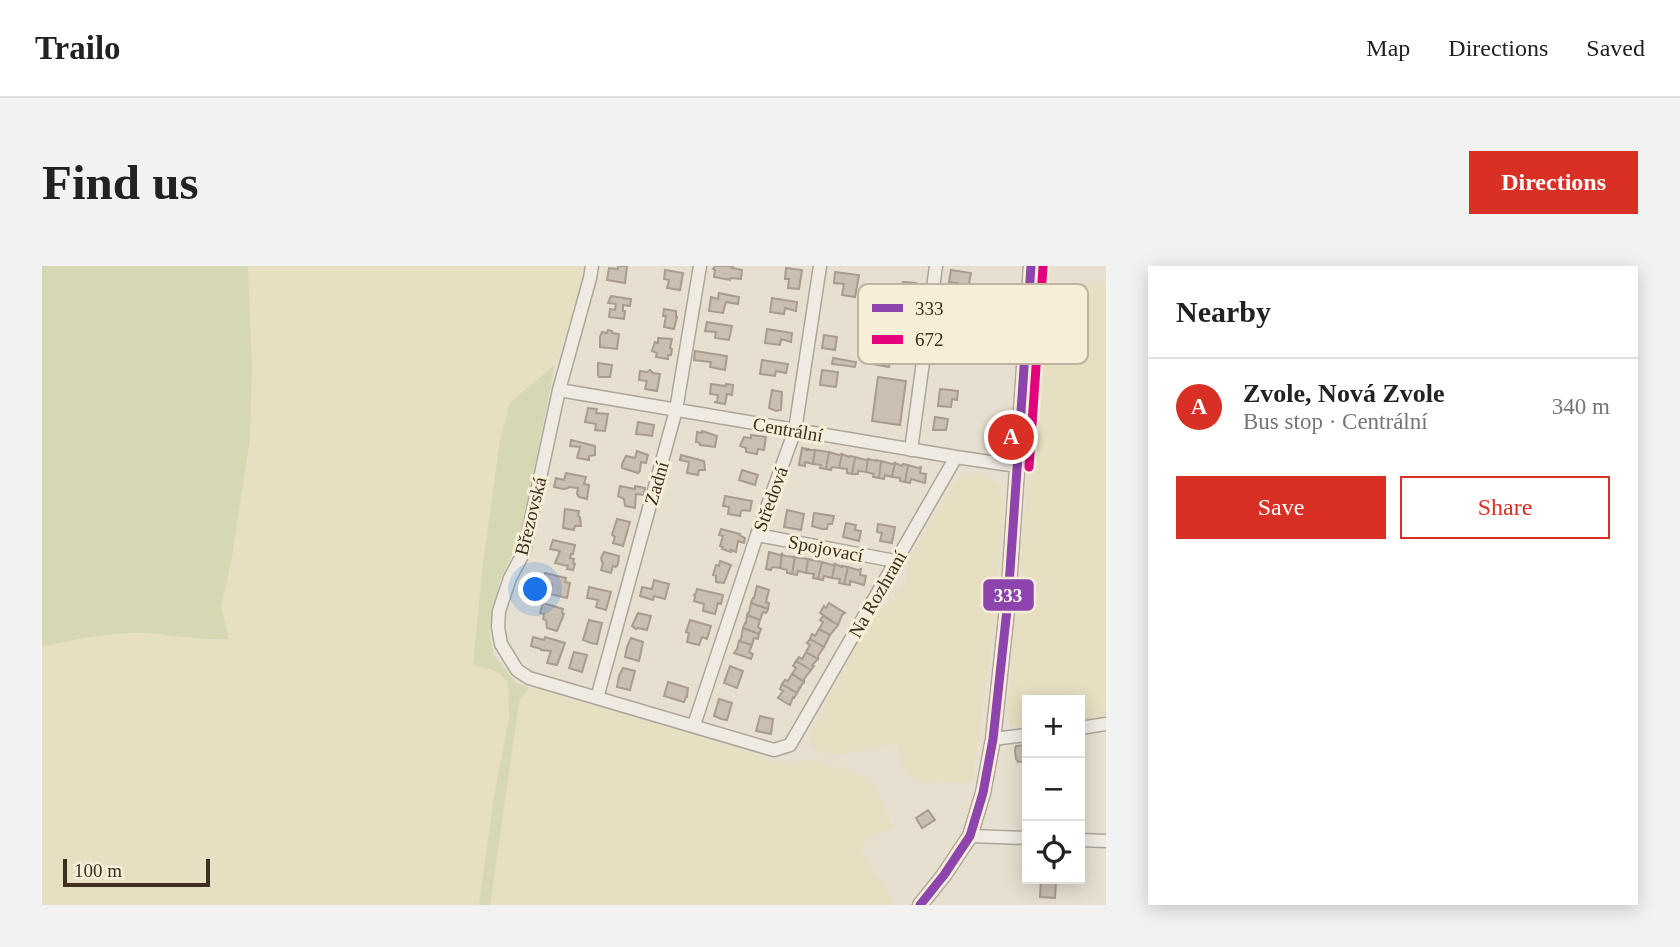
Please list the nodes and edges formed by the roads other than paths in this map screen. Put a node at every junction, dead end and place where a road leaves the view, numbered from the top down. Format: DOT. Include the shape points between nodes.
graph roads {
  1 [pos="592,266"];
  2 [pos="700,266"];
  3 [pos="820,266"];
  4 [pos="936,266"];
  5 [pos="1031,266"];
  6 [pos="934,284"];
  7 [pos="1030,284"];
  8 [pos="923,364"];
  9 [pos="1024,364"];
  10 [pos="559,390"];
  11 [pos="676,410"];
  12 [pos="795,430"];
  13 [pos="911,450"];
  14 [pos="956,457"];
  15 [pos="1017,466"];
  16 [pos="757,535"];
  17 [pos="895,561"];
  18 [pos="597,698"];
  19 [pos="1106,724"];
  20 [pos="694,725"];
  21 [pos="1085,727"];
  22 [pos="799,731"];
  23 [pos="1022,736"];
  24 [pos="993,739"];
  25 [pos="970,836"];
  26 [pos="1022,838"];
  27 [pos="1085,840"];
  28 [pos="1106,841"];
  29 [pos="920,905"];
  1 -- 10 [label="street, Březovská"];
  2 -- 11 [label="street, Zadní"];
  3 -- 12 [label="street, Středová"];
  4 -- 6 [label="street"];
  5 -- 7 [label="street"];
  8 -- 13 [label="street"];
  9 -- 15 [label="street"];
  10 -- 11 [label="street, Centrální"];
  10 -- 18 [label="street, Březovská" via="524,552 510,578 498,626 501,644 517,670 529,678"];
  11 -- 12 [label="street, Centrální"];
  11 -- 18 [label="street, Zadní"];
  12 -- 13 [label="street, Centrální"];
  12 -- 16 [label="street, Středová"];
  13 -- 14 [label="street, Centrální"];
  14 -- 15 [label="street, Centrální"];
  14 -- 17 [label="street, Na Rozhraní"];
  15 -- 24 [label="street"];
  16 -- 17 [label="street, Spojovací"];
  16 -- 20 [label="street, Středová"];
  17 -- 22 [label="street, Na Rozhraní"];
  18 -- 20 [label="street, Březovská"];
  19 -- 21 [label="street"];
  20 -- 22 [label="street, Březovská" via="774,750 790,745"];
  23 -- 24 [label="street"];
  24 -- 25 [label="street"];
  25 -- 26 [label="street"];
  25 -- 29 [label="street"];
  27 -- 28 [label="street"];
}
